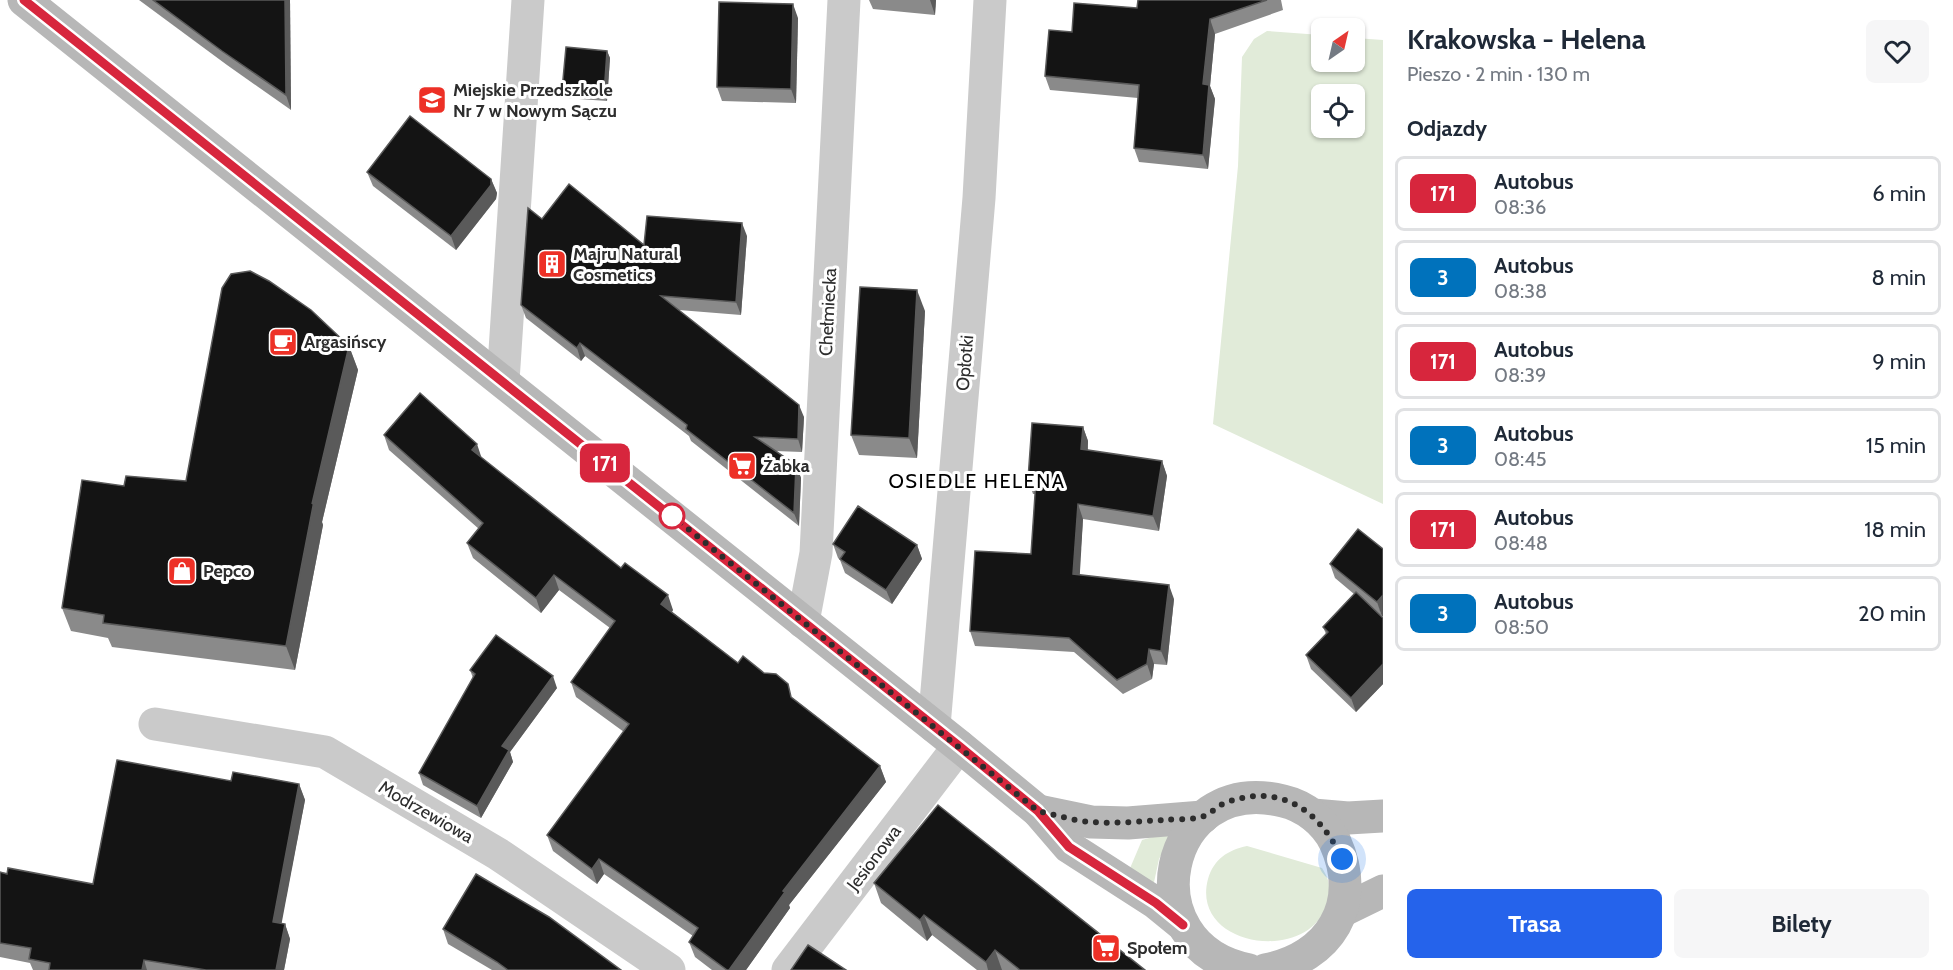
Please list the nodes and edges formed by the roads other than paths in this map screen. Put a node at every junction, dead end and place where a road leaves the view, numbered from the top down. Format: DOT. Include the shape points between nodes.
graph roads {
  1 [pos="24,0"];
  2 [pos="528,0"];
  3 [pos="844,0"];
  4 [pos="990,0"];
  5 [pos="502,381"];
  6 [pos="803,622"];
  7 [pos="155,724"];
  8 [pos="947,736"];
  9 [pos="1038,811"];
  10 [pos="1313,815"];
  11 [pos="1383,816"];
  12 [pos="1203,817"];
  13 [pos="1383,891"];
  14 [pos="1341,911"];
  15 [pos="1194,946"];
  16 [pos="1311,963"];
  17 [pos="669,970"];
  18 [pos="788,970"];
  19 [pos="1249,970"];
  20 [pos="1265,970"];
  1 -- 5 [label="main road"];
  2 -- 5 [label="street"];
  3 -- 6 [label="street, Chełmiecka" via="816,553"];
  4 -- 8 [label="street, Opłotki"];
  5 -- 6 [label="main road"];
  6 -- 8 [label="main road"];
  7 -- 17 [label="street, Modrzewiowa" via="324,752 498,854"];
  8 -- 9 [label="main road"];
  8 -- 18 [label="street, Jesionowa"];
  9 -- 12 [label="main road" via="1091,822"];
  9 -- 15 [label="main road" via="1069,847 1156,903"];
  10 -- 11 [label="main road"];
  10 -- 12 [label="main road" via="1293,803 1246,797 1223,804"];
  10 -- 14 [label="main road" via="1331,835 1342,859 1346,885"];
  12 -- 15 [label="main road" via="1176,856 1172,879 1174,903"];
  13 -- 14 [label="main road"];
  14 -- 16 [label="main road"];
  15 -- 19 [label="main road"];
  16 -- 20 [label="main road"];
}
